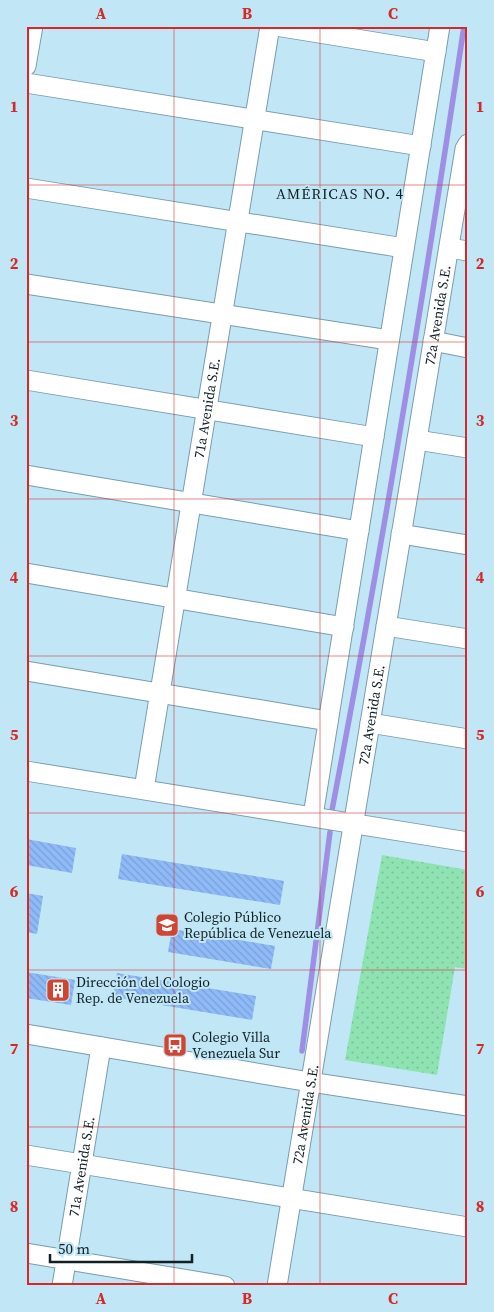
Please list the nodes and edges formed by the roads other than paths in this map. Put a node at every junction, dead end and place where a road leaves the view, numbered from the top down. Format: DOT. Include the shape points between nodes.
graph roads {
  1 [pos="33,26"];
  2 [pos="270,26"];
  3 [pos="276,26"];
  4 [pos="440,26"];
  5 [pos="436,52"];
  6 [pos="26,66"];
  7 [pos="26,83"];
  8 [pos="254,120"];
  9 [pos="421,146"];
  10 [pos="467,148"];
  11 [pos="26,188"];
  12 [pos="238,222"];
  13 [pos="404,248"];
  14 [pos="449,248"];
  15 [pos="468,251"];
  16 [pos="26,284"];
  17 [pos="222,314"];
  18 [pos="389,340"];
  19 [pos="433,341"];
  20 [pos="468,348"];
  21 [pos="26,380"];
  22 [pos="207,410"];
  23 [pos="374,437"];
  24 [pos="417,440"];
  25 [pos="468,448"];
  26 [pos="26,475"];
  27 [pos="191,503"];
  28 [pos="359,531"];
  29 [pos="401,534"];
  30 [pos="468,545"];
  31 [pos="26,573"];
  32 [pos="176,598"];
  33 [pos="386,626"];
  34 [pos="344,627"];
  35 [pos="468,639"];
  36 [pos="26,671"];
  37 [pos="160,693"];
  38 [pos="328,721"];
  39 [pos="370,724"];
  40 [pos="468,739"];
  41 [pos="26,771"];
  42 [pos="144,789"];
  43 [pos="313,816"];
  44 [pos="353,823"];
  45 [pos="468,842"];
  46 [pos="26,1034"];
  47 [pos="101,1047"];
  48 [pos="310,1082"];
  49 [pos="468,1106"];
  50 [pos="26,1155"];
  51 [pos="83,1163"];
  52 [pos="292,1199"];
  53 [pos="468,1227"];
  54 [pos="26,1253"];
  55 [pos="67,1259"];
  56 [pos="62,1286"];
  57 [pos="225,1286"];
  58 [pos="277,1286"];
  1 -- 6 [label="street"];
  2 -- 8 [label="street, 71a Avenida S.E."];
  3 -- 5 [label="street"];
  4 -- 5 [label="street"];
  5 -- 9 [label="street"];
  7 -- 8 [label="street"];
  8 -- 9 [label="street"];
  8 -- 12 [label="street, 71a Avenida S.E."];
  9 -- 13 [label="street"];
  10 -- 14 [label="street, 72a Avenida S.E."];
  11 -- 12 [label="street"];
  12 -- 13 [label="street"];
  12 -- 17 [label="street, 71a Avenida S.E."];
  13 -- 18 [label="street"];
  14 -- 15 [label="street"];
  14 -- 19 [label="street, 72a Avenida S.E."];
  16 -- 17 [label="street"];
  17 -- 18 [label="street"];
  17 -- 22 [label="street, 71a Avenida S.E."];
  18 -- 23 [label="street"];
  19 -- 20 [label="street"];
  19 -- 24 [label="street, 72a Avenida S.E."];
  21 -- 22 [label="street"];
  22 -- 23 [label="street"];
  22 -- 27 [label="street, 71a Avenida S.E."];
  23 -- 28 [label="street"];
  24 -- 25 [label="street"];
  24 -- 29 [label="street, 72a Avenida S.E."];
  26 -- 27 [label="street"];
  27 -- 28 [label="street"];
  27 -- 32 [label="street, 71a Avenida S.E."];
  28 -- 34 [label="street"];
  29 -- 30 [label="street"];
  29 -- 33 [label="street, 72a Avenida S.E."];
  31 -- 32 [label="street"];
  32 -- 34 [label="street"];
  32 -- 37 [label="street, 71a Avenida S.E."];
  33 -- 35 [label="street"];
  33 -- 39 [label="street, 72a Avenida S.E."];
  34 -- 38 [label="street"];
  36 -- 37 [label="street"];
  37 -- 38 [label="street"];
  37 -- 42 [label="street, 71a Avenida S.E."];
  38 -- 43 [label="street"];
  39 -- 40 [label="street"];
  39 -- 44 [label="street, 72a Avenida S.E."];
  41 -- 42 [label="street"];
  42 -- 43 [label="street"];
  43 -- 44 [label="street"];
  44 -- 45 [label="street"];
  44 -- 48 [label="street, 72a Avenida S.E."];
  46 -- 47 [label="street"];
  47 -- 48 [label="street"];
  47 -- 51 [label="street, 71a Avenida S.E."];
  48 -- 49 [label="street"];
  48 -- 52 [label="street, 72a Avenida S.E."];
  50 -- 51 [label="street"];
  51 -- 52 [label="street"];
  51 -- 55 [label="street, 71a Avenida S.E."];
  52 -- 53 [label="street"];
  52 -- 58 [label="street, 72a Avenida S.E."];
  54 -- 55 [label="street"];
  55 -- 56 [label="street, 71a Avenida S.E."];
  55 -- 57 [label="street"];
}
